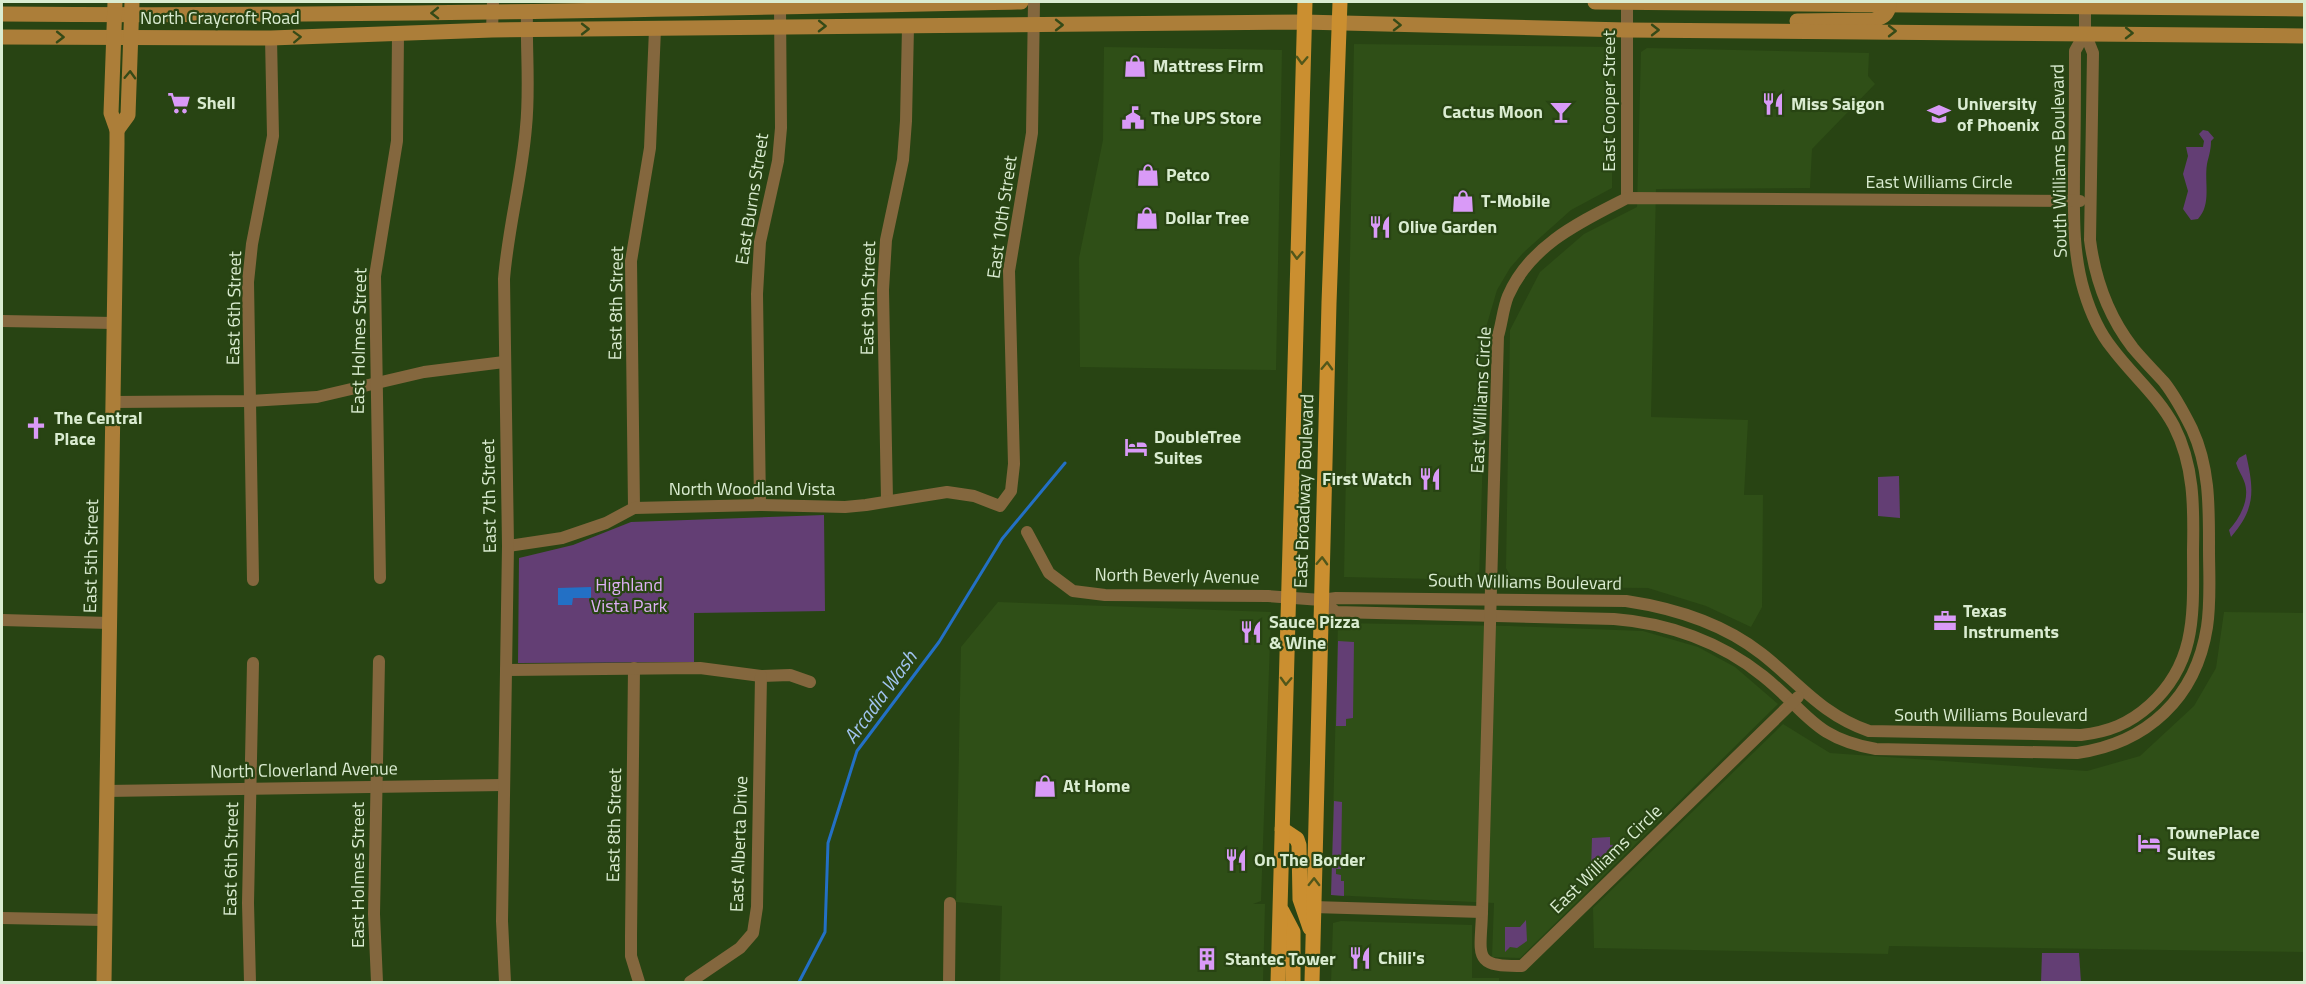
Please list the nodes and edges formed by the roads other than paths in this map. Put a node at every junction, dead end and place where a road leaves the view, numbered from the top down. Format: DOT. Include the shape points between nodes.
graph roads {
  1 [pos="1021,2"];
  2 [pos="1035,2"];
  3 [pos="1305,2"];
  4 [pos="1340,2"];
  5 [pos="1595,2"];
  6 [pos="1627,3"];
  7 [pos="800,4"];
  8 [pos="2085,4"];
  9 [pos="1889,5"];
  10 [pos="634,6"];
  11 [pos="493,7"];
  12 [pos="780,7"];
  13 [pos="115,8"];
  14 [pos="131,8"];
  15 [pos="2304,9"];
  16 [pos="527,11"];
  17 [pos="2,14"];
  18 [pos="1303,22"];
  19 [pos="1339,23"];
  20 [pos="1035,25"];
  21 [pos="780,26"];
  22 [pos="799,26"];
  23 [pos="908,27"];
  24 [pos="655,29"];
  25 [pos="492,30"];
  26 [pos="526,30"];
  27 [pos="1626,30"];
  28 [pos="1775,31"];
  29 [pos="2085,33"];
  30 [pos="398,34"];
  31 [pos="2304,36"];
  32 [pos="2,37"];
  33 [pos="114,38"];
  34 [pos="130,38"];
  35 [pos="272,38"];
  36 [pos="117,130"];
  37 [pos="1627,198"];
  38 [pos="2074,201"];
  39 [pos="2090,201"];
  40 [pos="2,321"];
  41 [pos="114,323"];
  42 [pos="504,362"];
  43 [pos="375,385"];
  44 [pos="251,401"];
  45 [pos="113,402"];
  46 [pos="887,500"];
  47 [pos="760,505"];
  48 [pos="1000,506"];
  49 [pos="634,508"];
  50 [pos="1027,532"];
  51 [pos="508,546"];
  52 [pos="380,578"];
  53 [pos="253,580"];
  54 [pos="1287,597"];
  55 [pos="1492,599"];
  56 [pos="1321,600"];
  57 [pos="1491,616"];
  58 [pos="2,620"];
  59 [pos="109,623"];
  60 [pos="379,661"];
  61 [pos="253,663"];
  62 [pos="634,668"];
  63 [pos="506,670"];
  64 [pos="762,676"];
  65 [pos="810,682"];
  66 [pos="1803,691"];
  67 [pos="1792,703"];
  68 [pos="503,785"];
  69 [pos="377,786"];
  70 [pos="250,789"];
  71 [pos="106,791"];
  72 [pos="1282,829"];
  73 [pos="950,903"];
  74 [pos="1314,907"];
  75 [pos="1280,908"];
  76 [pos="1482,912"];
  77 [pos="2,918"];
  78 [pos="105,920"];
  79 [pos="1313,936"];
  80 [pos="104,982"];
  81 [pos="250,982"];
  82 [pos="377,982"];
  83 [pos="505,982"];
  84 [pos="639,982"];
  85 [pos="690,982"];
  86 [pos="949,982"];
  87 [pos="1278,982"];
  88 [pos="1293,982"];
  89 [pos="1312,982"];
  1 -- 7 [label="main road, North Craycroft Road"];
  2 -- 20 [label="street, East 10th Street"];
  3 -- 18 [label="main road, East Broadway Boulevard"];
  4 -- 19 [label="main road, East Broadway Boulevard"];
  5 -- 6 [label="main road"];
  6 -- 9 [label="main road"];
  6 -- 27 [label="street, East Cooper Street"];
  7 -- 12 [label="main road, North Craycroft Road"];
  7 -- 22 [label="street"];
  8 -- 9 [label="main road"];
  8 -- 15 [label="main road"];
  8 -- 29 [label="street"];
  9 -- 28 [label="main road" via="1884,16 1874,20 1797,21"];
  10 -- 12 [label="main road, North Craycroft Road"];
  10 -- 16 [label="main road, North Craycroft Road"];
  11 -- 14 [label="main road, North Craycroft Road, one-way" via="301,15"];
  11 -- 16 [label="main road, North Craycroft Road"];
  11 -- 25 [label="street"];
  12 -- 21 [label="street, East Burns Street"];
  13 -- 14 [label="main road, North Craycroft Road"];
  13 -- 17 [label="main road, North Craycroft Road"];
  13 -- 33 [label="main road, East 5th Street"];
  14 -- 34 [label="main road, East 5th Street"];
  16 -- 26 [label="street, East 7th Street"];
  18 -- 19 [label="main road, North Craycroft Road"];
  20 -- 18 [label="main road, North Craycroft Road, one-way"];
  18 -- 54 [label="main road, East Broadway Boulevard, one-way"];
  19 -- 27 [label="main road, North Craycroft Road, one-way"];
  56 -- 19 [label="main road, East Broadway Boulevard, one-way"];
  20 -- 23 [label="main road, North Craycroft Road"];
  20 -- 48 [label="street, East 10th Street" via="1032,133 1009,271 1014,464 1011,491"];
  21 -- 22 [label="main road, North Craycroft Road"];
  21 -- 24 [label="main road, North Craycroft Road"];
  21 -- 47 [label="street, East Burns Street" via="781,128 760,242 757,294"];
  22 -- 23 [label="main road, North Craycroft Road, one-way"];
  23 -- 46 [label="street, East 9th Street" via="903,160 886,240 883,290"];
  26 -- 24 [label="main road, North Craycroft Road, one-way"];
  24 -- 49 [label="street, East 8th Street" via="650,148 631,261"];
  25 -- 26 [label="main road, North Craycroft Road"];
  25 -- 30 [label="main road, North Craycroft Road"];
  26 -- 42 [label="street, East 7th Street" via="527,124 507,241"];
  27 -- 28 [label="main road, North Craycroft Road, one-way"];
  27 -- 37 [label="street, East Cooper Street"];
  28 -- 29 [label="main road, North Craycroft Road, one-way"];
  29 -- 31 [label="main road, North Craycroft Road, one-way"];
  29 -- 38 [label="street, South Williams Boulevard" via="2075,48"];
  29 -- 39 [label="street, South Williams Boulevard" via="2093,53"];
  35 -- 30 [label="main road, North Craycroft Road, one-way"];
  30 -- 43 [label="street, East Holmes Street" via="397,141 375,276"];
  32 -- 33 [label="main road, North Craycroft Road, one-way"];
  33 -- 34 [label="main road, North Craycroft Road"];
  33 -- 36 [label="main road, East 5th Street" via="111,112"];
  34 -- 35 [label="main road, North Craycroft Road"];
  36 -- 34 [label="main road, East 5th Street, one-way" via="128,115"];
  35 -- 44 [label="street, East 6th Street" via="273,136 248,282"];
  36 -- 41 [label="main road, East 5th Street"];
  37 -- 38 [label="street, East Williams Circle"];
  37 -- 55 [label="street, East Williams Circle" via="1568,228 1526,264 1508,296 1498,336"];
  38 -- 39 [label="street, East Williams Circle"];
  38 -- 66 [label="street, South Williams Boulevard" via="2077,262 2093,314 2112,348 2153,393 2174,427 2191,478 2193,614 2180,669 2139,715 2112,729 2081,735 1869,731 1836,718"];
  39 -- 67 [label="street, South Williams Boulevard" via="2091,251 2104,296 2129,342 2179,404 2193,430 2207,476 2209,612 2202,650 2186,685 2163,715 2139,733 2109,747 2077,753 1876,749 1835,738"];
  40 -- 41 [label="street"];
  41 -- 45 [label="main road, East 5th Street"];
  42 -- 43 [label="street" via="424,372"];
  42 -- 51 [label="street, East 7th Street"];
  43 -- 44 [label="street" via="317,397"];
  43 -- 52 [label="street, East Holmes Street"];
  44 -- 45 [label="street"];
  44 -- 53 [label="street, East 6th Street"];
  45 -- 59 [label="main road, East 5th Street"];
  46 -- 47 [label="street, North Woodland Vista" via="845,507"];
  46 -- 48 [label="street, North Woodland Vista" via="947,492 974,496"];
  47 -- 49 [label="street, North Woodland Vista"];
  49 -- 51 [label="street, North Woodland Vista" via="606,523 562,538"];
  50 -- 54 [label="street, North Beverly Avenue" via="1049,573 1073,591 1105,595"];
  51 -- 63 [label="street, East 7th Street"];
  54 -- 56 [label="street, North Beverly Avenue"];
  54 -- 72 [label="main road, East Broadway Boulevard, one-way"];
  55 -- 56 [label="street, South Williams Boulevard"];
  55 -- 57 [label="street, East Williams Circle"];
  55 -- 66 [label="street, South Williams Boulevard" via="1626,601 1689,616 1742,640"];
  56 -- 57 [label="street, South Williams Boulevard" via="1336,612"];
  74 -- 56 [label="main road, East Broadway Boulevard, one-way"];
  57 -- 67 [label="street, South Williams Boulevard" via="1614,619 1675,630 1719,647 1740,660"];
  57 -- 76 [label="street, East Williams Circle"];
  58 -- 59 [label="street"];
  59 -- 71 [label="main road, East 5th Street"];
  60 -- 69 [label="street, East Holmes Street"];
  61 -- 70 [label="street, East 6th Street"];
  62 -- 63 [label="street"];
  62 -- 64 [label="street" via="705,668"];
  62 -- 84 [label="street, East 8th Street" via="631,956"];
  63 -- 68 [label="street, East 7th Street"];
  64 -- 65 [label="street" via="790,675"];
  64 -- 85 [label="street, East Alberta Drive" via="758,907 753,933 740,948"];
  66 -- 67 [label="street, East Williams Circle"];
  67 -- 76 [label="street, East Williams Circle" via="1522,966 1487,963 1482,952"];
  68 -- 69 [label="street, North Cloverland Avenue"];
  68 -- 83 [label="street, East 7th Street"];
  69 -- 70 [label="street, North Cloverland Avenue"];
  69 -- 82 [label="street, East Holmes Street"];
  70 -- 71 [label="street, North Cloverland Avenue"];
  70 -- 81 [label="street, East 6th Street"];
  71 -- 78 [label="main road, East 5th Street"];
  72 -- 75 [label="main road, East Broadway Boulevard"];
  72 -- 79 [label="main road" via="1299,845 1300,898"];
  73 -- 86 [label="street"];
  74 -- 76 [label="street"];
  74 -- 79 [label="main road, East Broadway Boulevard"];
  75 -- 87 [label="main road, East Broadway Boulevard"];
  75 -- 88 [label="main road" via="1293,932"];
  77 -- 78 [label="street"];
  78 -- 80 [label="main road, East 5th Street"];
  79 -- 89 [label="main road, East Broadway Boulevard"];
}
